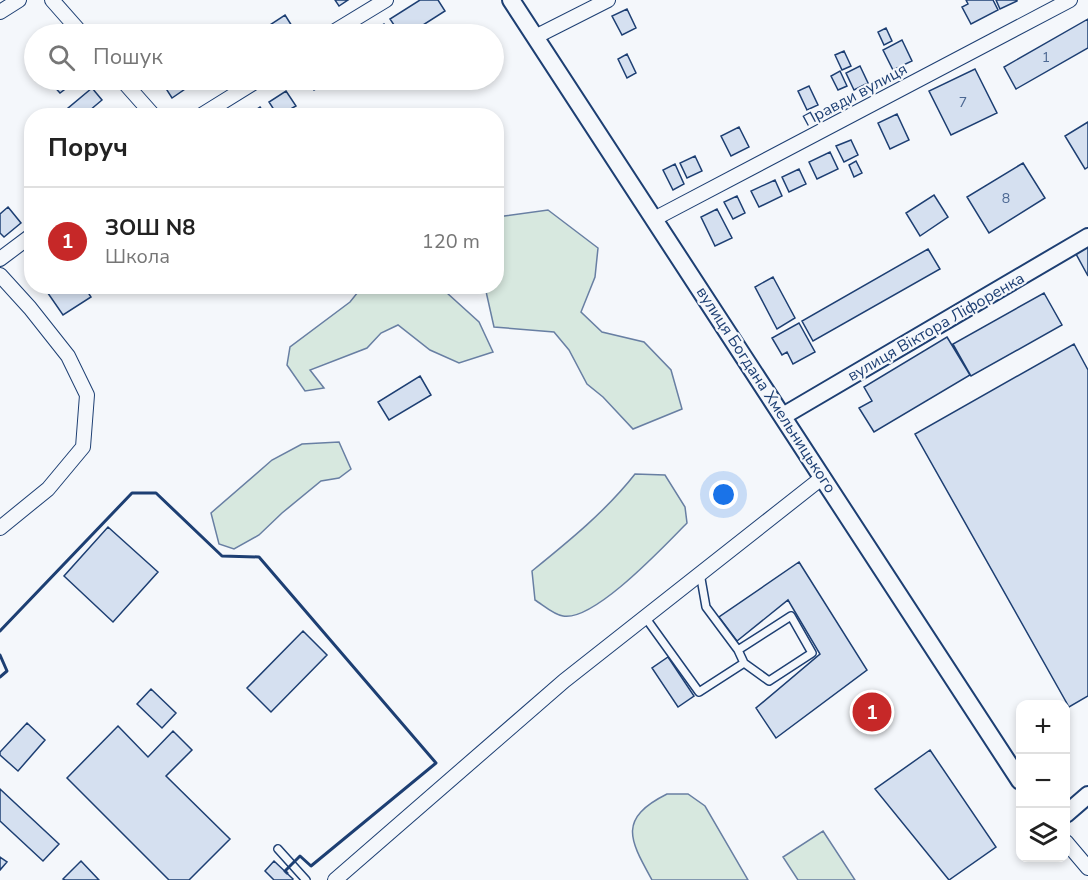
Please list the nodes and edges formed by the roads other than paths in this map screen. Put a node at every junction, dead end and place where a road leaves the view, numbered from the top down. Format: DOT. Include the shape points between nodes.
graph roads {
  1 [pos="19,0"];
  2 [pos="52,0"];
  3 [pos="386,0"];
  4 [pos="512,0"];
  5 [pos="608,0"];
  6 [pos="1070,0"];
  7 [pos="0,12"];
  8 [pos="73,24"];
  9 [pos="346,24"];
  10 [pos="535,37"];
  11 [pos="131,90"];
  12 [pos="242,90"];
  13 [pos="147,108"];
  14 [pos="213,108"];
  15 [pos="654,219"];
  16 [pos="1088,237"];
  17 [pos="24,242"];
  18 [pos="0,259"];
  19 [pos="0,275"];
  20 [pos="783,416"];
  21 [pos="823,477"];
  22 [pos="0,528"];
  23 [pos="700,573"];
  24 [pos="645,617"];
  25 [pos="738,650"];
  26 [pos="744,663"];
  27 [pos="1016,775"];
  28 [pos="1088,795"];
  29 [pos="1070,810"];
  30 [pos="1070,848"];
  31 [pos="278,849"];
  32 [pos="1088,868"];
  33 [pos="306,880"];
  34 [pos="335,880"];
  1 -- 7 [label="street"];
  2 -- 8 [label="street"];
  3 -- 9 [label="street"];
  4 -- 10 [label="street, вулиця Богдана Хмельницького"];
  5 -- 10 [label="street"];
  6 -- 15 [label="street, Правди вулиця"];
  10 -- 15 [label="street, вулиця Богдана Хмельницького"];
  11 -- 13 [label="street"];
  12 -- 14 [label="street"];
  15 -- 20 [label="street, вулиця Богдана Хмельницького"];
  16 -- 20 [label="street, вулиця Віктора Ліфоренка"];
  17 -- 18 [label="street"];
  19 -- 22 [label="street" via="68,356 87,395 83,447 48,489"];
  20 -- 21 [label="street, вулиця Богдана Хмельницького"];
  21 -- 23 [label="street"];
  21 -- 27 [label="street, вулиця Богдана Хмельницького"];
  23 -- 24 [label="street"];
  23 -- 25 [label="lane" via="706,607"];
  24 -- 26 [label="lane" via="699,692"];
  24 -- 34 [label="street" via="564,681"];
  25 -- 26 [label="lane"];
  25 -- 26 [label="lane" via="791,616 812,653 769,681"];
  28 -- 29 [label="street"];
  30 -- 32 [label="street"];
  31 -- 33 [label="lane"];
}
